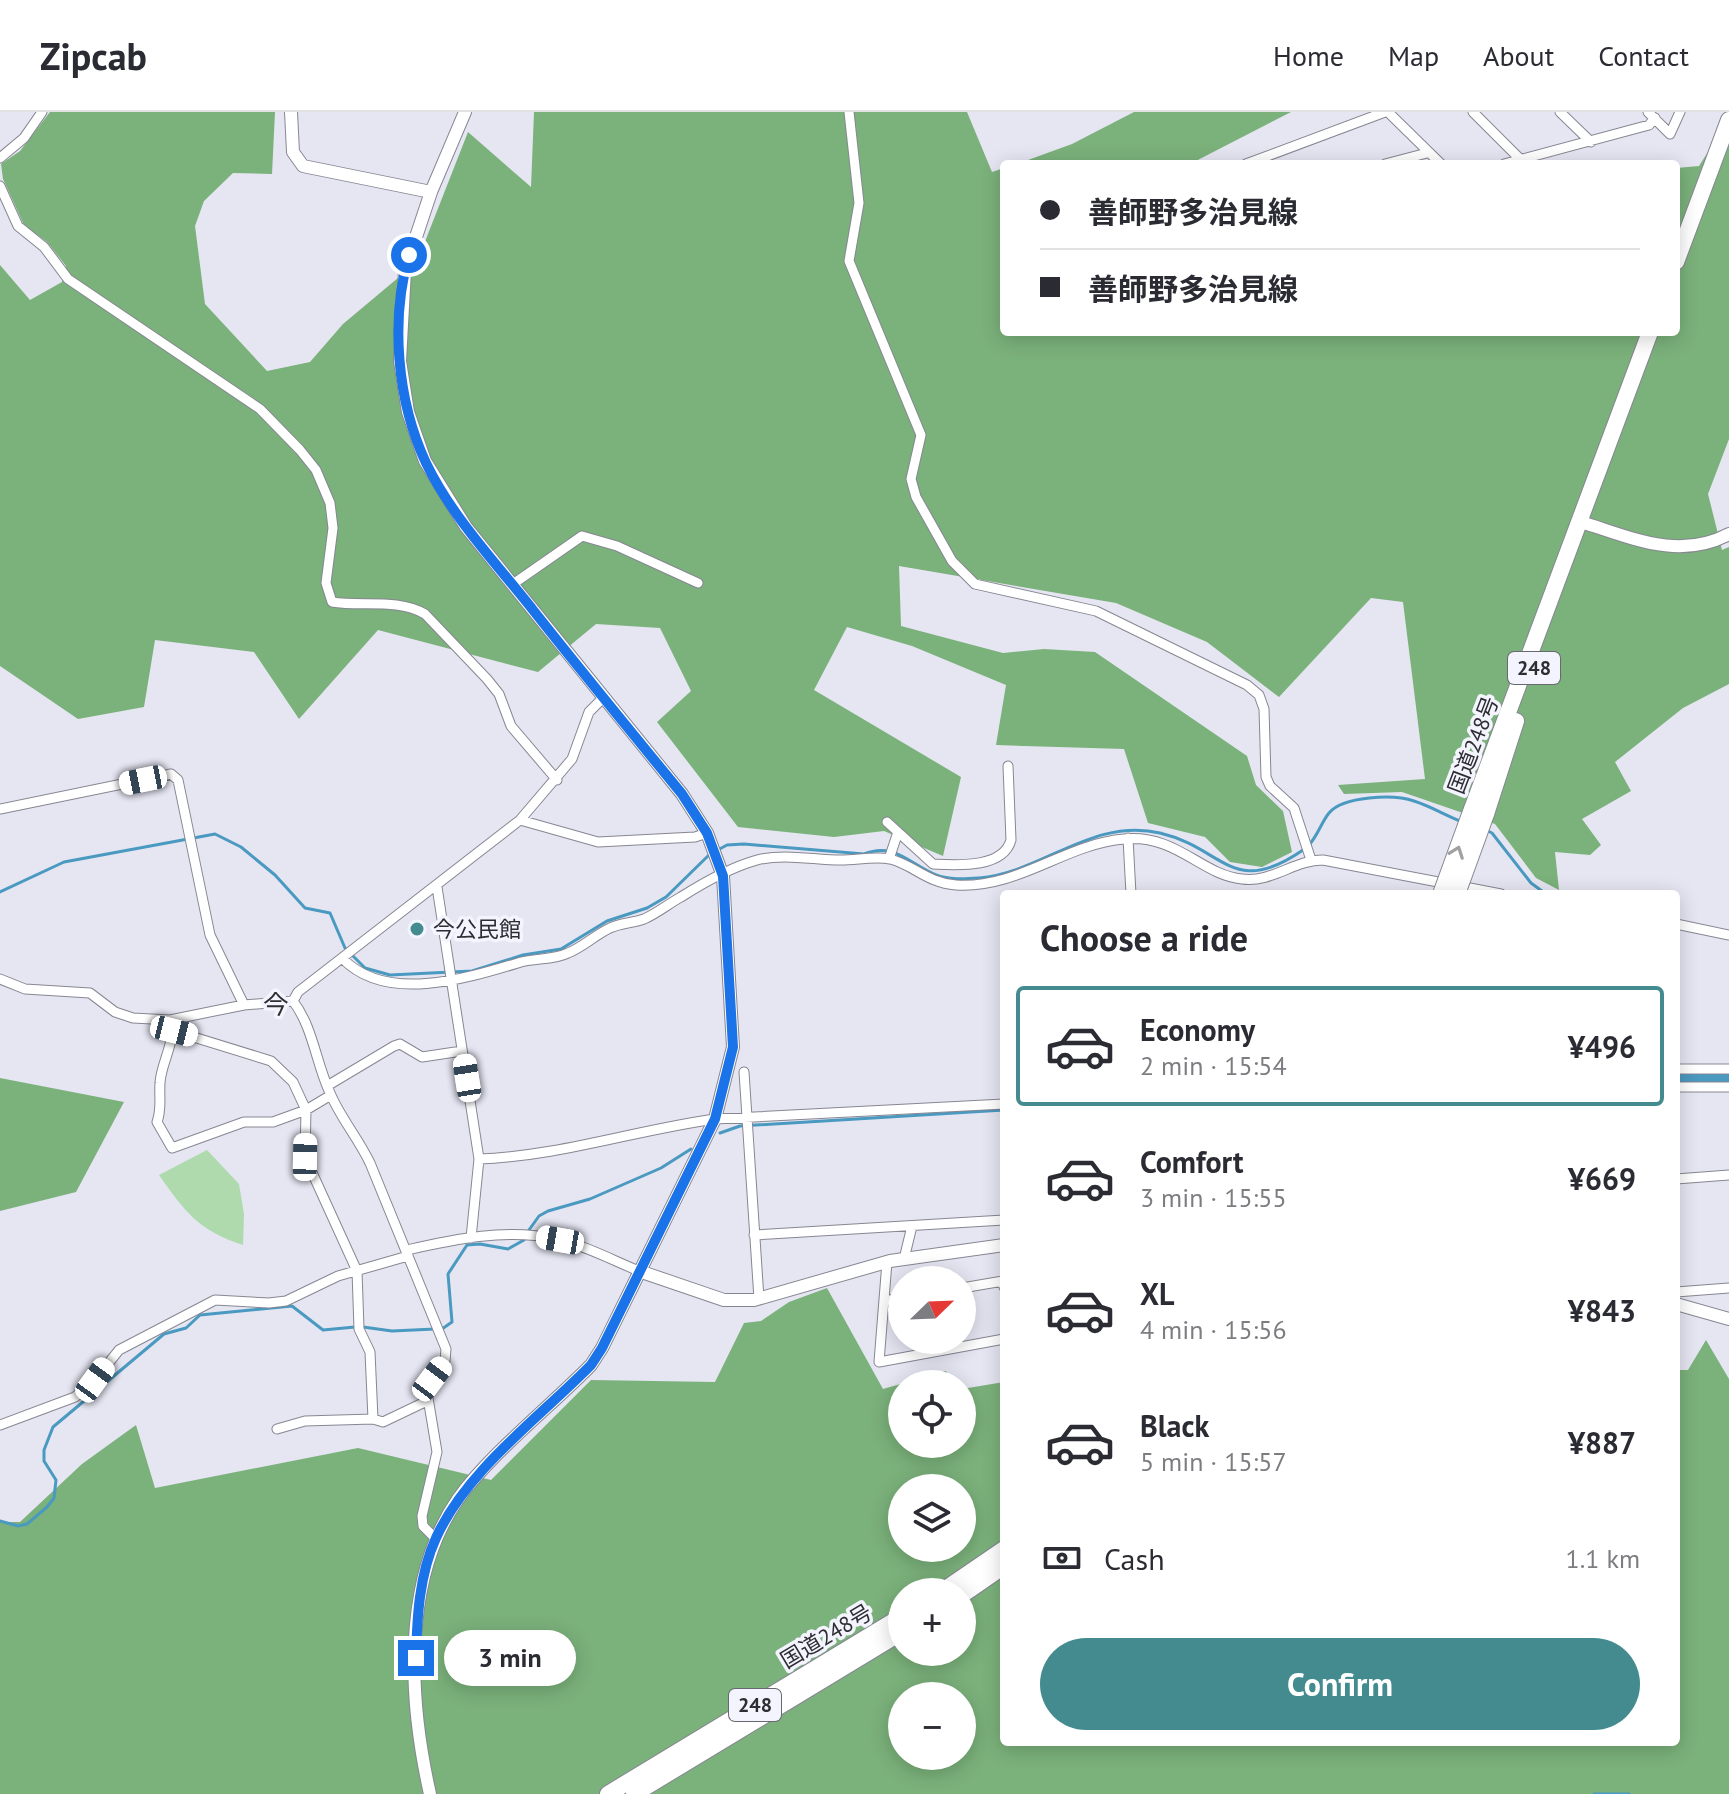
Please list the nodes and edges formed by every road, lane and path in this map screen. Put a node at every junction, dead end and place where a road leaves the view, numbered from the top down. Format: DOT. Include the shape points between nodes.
graph roads {
  1 [pos="42,112"];
  2 [pos="291,112"];
  3 [pos="465,112"];
  4 [pos="849,112"];
  5 [pos="1386,112"];
  6 [pos="1473,112"];
  7 [pos="1560,112"];
  8 [pos="1680,112"];
  9 [pos="1652,115"];
  10 [pos="1729,120"];
  11 [pos="1591,142"];
  12 [pos="1427,153"];
  13 [pos="0,158"];
  14 [pos="1257,160"];
  15 [pos="1400,160"];
  16 [pos="1436,160"];
  17 [pos="1521,160"];
  18 [pos="1526,160"];
  19 [pos="0,186"];
  20 [pos="431,192"];
  21 [pos="1680,251"];
  22 [pos="1649,336"];
  23 [pos="1581,522"];
  24 [pos="1729,534"];
  25 [pos="698,583"];
  26 [pos="513,584"];
  27 [pos="603,698"];
  28 [pos="1008,766"];
  29 [pos="557,780"];
  30 [pos="0,809"];
  31 [pos="1479,812"];
  32 [pos="520,820"];
  33 [pos="887,822"];
  34 [pos="898,832"];
  35 [pos="1128,838"];
  36 [pos="712,845"];
  37 [pos="1310,856"];
  38 [pos="889,858"];
  39 [pos="933,864"];
  40 [pos="723,876"];
  41 [pos="925,878"];
  42 [pos="437,887"];
  43 [pos="1131,890"];
  44 [pos="1443,890"];
  45 [pos="1458,890"];
  46 [pos="1481,890"];
  47 [pos="1680,925"];
  48 [pos="1729,935"];
  49 [pos="343,959"];
  50 [pos="0,979"];
  51 [pos="451,980"];
  52 [pos="293,1001"];
  53 [pos="244,1005"];
  54 [pos="170,1020"];
  55 [pos="174,1031"];
  56 [pos="462,1051"];
  57 [pos="1680,1069"];
  58 [pos="1729,1069"];
  59 [pos="744,1072"];
  60 [pos="1680,1087"];
  61 [pos="1729,1087"];
  62 [pos="329,1091"];
  63 [pos="1000,1104"];
  64 [pos="306,1110"];
  65 [pos="715,1119"];
  66 [pos="747,1119"];
  67 [pos="479,1159"];
  68 [pos="1729,1175"];
  69 [pos="1680,1179"];
  70 [pos="1000,1220"];
  71 [pos="912,1226"];
  72 [pos="754,1235"];
  73 [pos="471,1238"];
  74 [pos="1000,1246"];
  75 [pos="408,1253"];
  76 [pos="904,1259"];
  77 [pos="887,1262"];
  78 [pos="357,1271"];
  79 [pos="639,1271"];
  80 [pos="1000,1282"];
  81 [pos="976,1286"];
  82 [pos="1729,1288"];
  83 [pos="1680,1292"];
  84 [pos="759,1299"];
  85 [pos="888,1300"];
  86 [pos="884,1301"];
  87 [pos="1680,1305"];
  88 [pos="1729,1319"];
  89 [pos="1000,1340"];
  90 [pos="427,1401"];
  91 [pos="373,1419"];
  92 [pos="0,1425"];
  93 [pos="277,1429"];
  94 [pos="436,1539"];
  95 [pos="1000,1552"];
  96 [pos="1000,1569"];
  97 [pos="962,1578"];
  98 [pos="976,1585"];
  99 [pos="888,1624"];
  100 [pos="888,1640"];
  101 [pos="430,1794"];
  102 [pos="608,1794"];
  103 [pos="634,1794"];
  1 -- 13 [label="street" via="24,138"];
  2 -- 20 [label="main road" via="293,152 303,166"];
  3 -- 20 [label="main road"];
  4 -- 37 [label="street" via="859,203 849,261 921,435 911,479 916,497 952,561 975,584 1096,611 1254,689 1264,709 1266,777 1294,808"];
  5 -- 12 [label="street"];
  5 -- 14 [label="street"];
  6 -- 17 [label="street"];
  7 -- 11 [label="street"];
  8 -- 9 [label="street" via="1670,134"];
  9 -- 11 [label="street" via="1649,125"];
  10 -- 21 [label="highway"];
  11 -- 18 [label="street"];
  12 -- 15 [label="street"];
  12 -- 16 [label="street"];
  19 -- 29 [label="street" via="18,226 44,247 68,279 260,409 316,470 330,503 333,528 326,583 332,602 385,604 425,614 499,694 511,726"];
  20 -- 26 [label="main road" via="405,270 402,297 400,361 408,412 437,483"];
  22 -- 23 [label="highway, 国道248号 / 248"];
  23 -- 24 [label="main road" via="1664,548 1714,542"];
  23 -- 31 [label="highway, 国道248号 / 248"];
  25 -- 26 [label="street" via="582,536"];
  26 -- 27 [label="main road"];
  27 -- 29 [label="street" via="589,712 579,746"];
  27 -- 36 [label="main road" via="682,794"];
  28 -- 39 [label="street" via="1009,847 989,861"];
  29 -- 32 [label="street"];
  30 -- 53 [label="street" via="171,774 178,780 210,935"];
  44 -- 31 [label="highway, 国道248号 / 248, one-way, bridge"];
  31 -- 45 [label="highway, 国道248号 / 248, bridge"];
  32 -- 36 [label="street" via="598,842 695,837"];
  32 -- 42 [label="street"];
  33 -- 34 [label="street"];
  34 -- 38 [label="street"];
  34 -- 39 [label="street"];
  35 -- 37 [label="street" via="1170,845 1221,874 1243,880 1275,876"];
  35 -- 41 [label="street" via="1102,842 1000,881 954,885"];
  35 -- 43 [label="street"];
  36 -- 40 [label="main road"];
  37 -- 46 [label="street"];
  38 -- 40 [label="street" via="774,857"];
  38 -- 41 [label="street"];
  39 -- 41 [label="street"];
  40 -- 51 [label="street" via="644,919 611,927 567,954"];
  40 -- 65 [label="main road" via="734,1025 730,1067"];
  42 -- 49 [label="street"];
  42 -- 51 [label="street"];
  47 -- 48 [label="street"];
  49 -- 51 [label="street" via="362,976 391,982"];
  49 -- 52 [label="street"];
  50 -- 54 [label="street" via="25,989 90,993 115,1012"];
  51 -- 56 [label="street"];
  52 -- 53 [label="street"];
  52 -- 62 [label="street"];
  53 -- 54 [label="street"];
  54 -- 55 [label="street"];
  55 -- 64 [label="street" via="271,1061 293,1082"];
  55 -- 64 [label="street" via="160,1081 157,1122 172,1148 244,1122 273,1122"];
  56 -- 62 [label="street" via="422,1057 400,1044"];
  56 -- 67 [label="street"];
  57 -- 58 [label="street"];
  59 -- 66 [label="street"];
  60 -- 61 [label="street"];
  62 -- 64 [label="street"];
  62 -- 75 [label="street" via="356,1133"];
  63 -- 66 [label="street"];
  64 -- 78 [label="street" via="305,1157"];
  65 -- 66 [label="street"];
  65 -- 67 [label="street" via="523,1157"];
  65 -- 79 [label="main road"];
  66 -- 72 [label="street"];
  67 -- 73 [label="street"];
  68 -- 69 [label="street"];
  70 -- 71 [label="street"];
  71 -- 72 [label="street"];
  71 -- 76 [label="street"];
  72 -- 84 [label="street"];
  73 -- 75 [label="street"];
  73 -- 79 [label="street" via="560,1240"];
  74 -- 76 [label="main road"];
  75 -- 78 [label="street"];
  75 -- 90 [label="street" via="446,1349"];
  76 -- 77 [label="main road"];
  77 -- 84 [label="main road"];
  77 -- 86 [label="street"];
  78 -- 91 [label="street" via="359,1329 370,1352"];
  78 -- 92 [label="street" via="313,1285 286,1301 215,1300 119,1350 75,1397"];
  79 -- 84 [label="main road" via="724,1300"];
  79 -- 94 [label="main road" via="591,1365 479,1474"];
  80 -- 81 [label="street"];
  82 -- 83 [label="street"];
  85 -- 86 [label="street"];
  86 -- 89 [label="street" via="879,1362"];
  87 -- 88 [label="main road"];
  90 -- 91 [label="street" via="383,1422"];
  90 -- 94 [label="street" via="437,1452 423,1526"];
  91 -- 93 [label="street" via="321,1419"];
  94 -- 101 [label="main road" via="417,1623 417,1697"];
  95 -- 97 [label="highway"];
  96 -- 98 [label="highway"];
  99 -- 102 [label="highway, 国道248号 / 248"];
  100 -- 103 [label="highway, 国道248号 / 248"];
}
